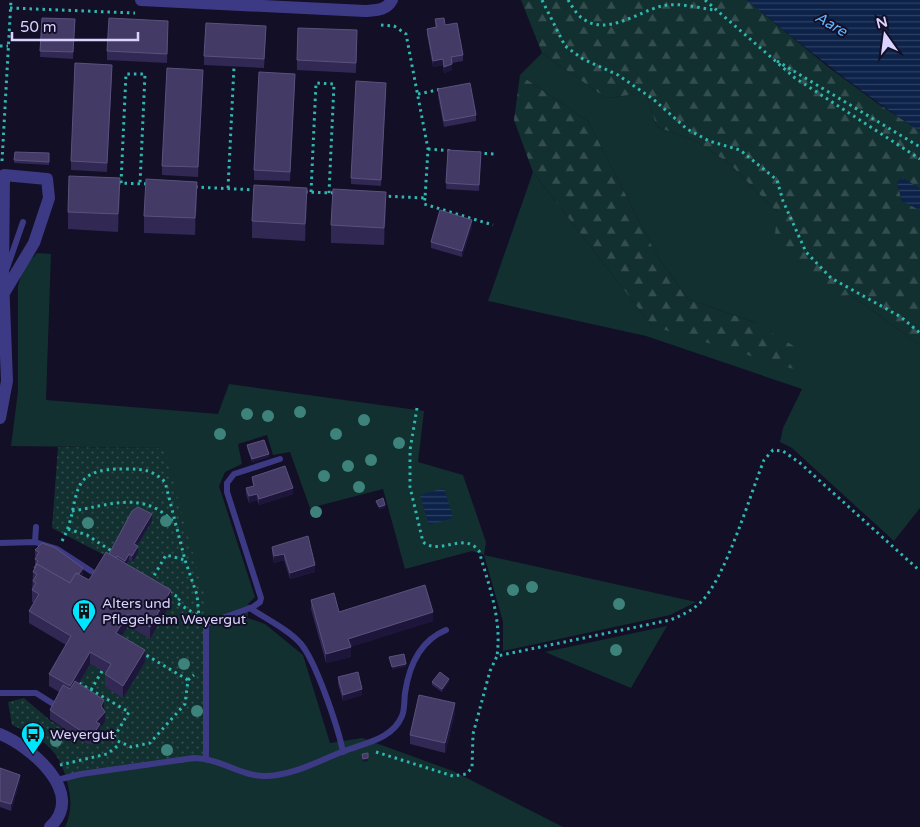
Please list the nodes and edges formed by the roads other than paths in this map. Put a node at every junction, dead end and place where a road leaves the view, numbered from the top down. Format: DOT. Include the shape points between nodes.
graph roads {
  1 [pos="141,0"];
  2 [pos="392,0"];
  3 [pos="23,222"];
  4 [pos="3,279"];
  5 [pos="4,293"];
  6 [pos="0,418"];
  7 [pos="280,459"];
  8 [pos="36,527"];
  9 [pos="34,542"];
  10 [pos="0,543"];
  11 [pos="92,571"];
  12 [pos="250,608"];
  13 [pos="446,630"];
  14 [pos="0,693"];
  15 [pos="55,705"];
  16 [pos="0,734"];
  17 [pos="343,752"];
  18 [pos="206,759"];
  19 [pos="53,775"];
  20 [pos="50,827"];
  1 -- 2 [label="street" via="365,11 381,10"];
  3 -- 4 [label="lane"];
  4 -- 5 [label="street"];
  4 -- 5 [label="street" via="4,175 47,179 49,198 34,243"];
  5 -- 6 [label="street" via="7,381"];
  7 -- 12 [label="lane" via="234,474 227,483 227,492 260,594 260,602"];
  8 -- 9 [label="lane"];
  9 -- 10 [label="lane"];
  9 -- 11 [label="lane" via="57,548"];
  12 -- 17 [label="lane" via="295,638 305,650 338,728"];
  12 -- 18 [label="lane" via="206,624"];
  13 -- 17 [label="lane" via="434,635 415,656 408,676 402,716 389,732 369,744"];
  14 -- 15 [label="lane" via="36,693"];
  16 -- 19 [label="street" via="15,741"];
  17 -- 18 [label="lane" via="313,765 267,776 250,774"];
  18 -- 19 [label="lane" via="187,758 81,774"];
  19 -- 20 [label="street" via="61,793 58,817"];
}
